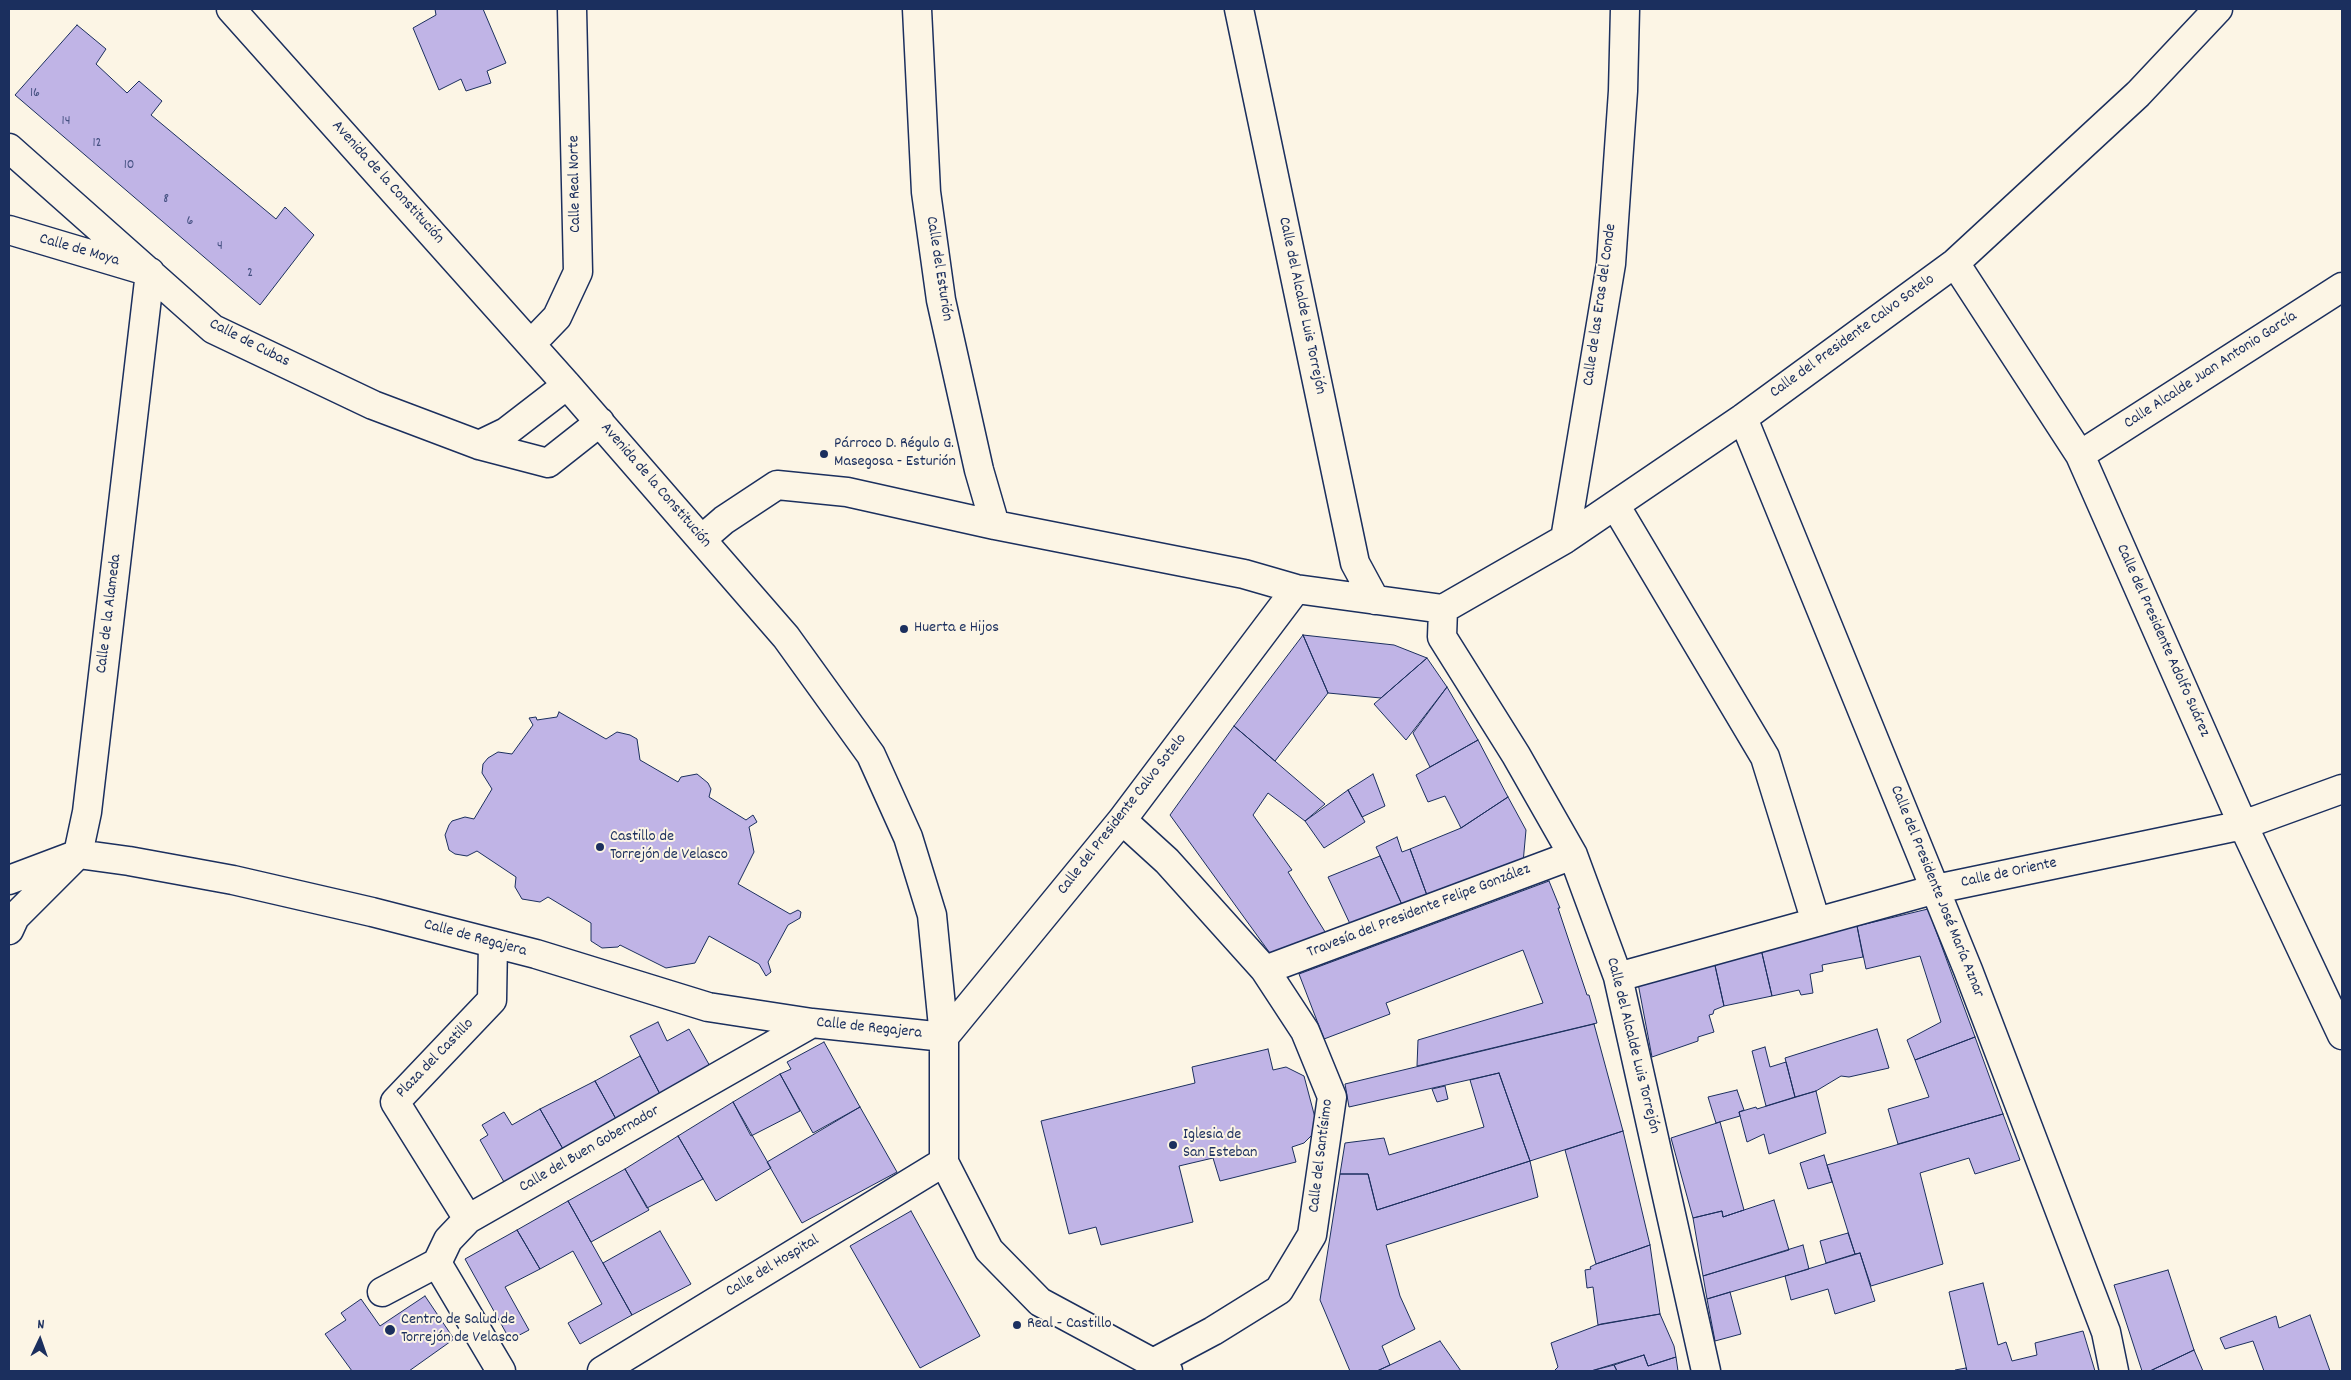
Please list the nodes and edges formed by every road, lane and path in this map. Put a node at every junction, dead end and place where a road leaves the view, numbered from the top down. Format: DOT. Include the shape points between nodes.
graph roads {
  1 [pos="231,9"];
  2 [pos="572,9"];
  3 [pos="917,9"];
  4 [pos="1240,9"];
  5 [pos="1625,9"];
  6 [pos="2218,9"];
  7 [pos="9,148"];
  8 [pos="9,230"];
  9 [pos="1955,263"];
  10 [pos="150,272"];
  11 [pos="2342,287"];
  12 [pos="531,344"];
  13 [pos="567,385"];
  14 [pos="1743,418"];
  15 [pos="600,422"];
  16 [pos="479,445"];
  17 [pos="2080,455"];
  18 [pos="1614,505"];
  19 [pos="995,525"];
  20 [pos="702,539"];
  21 [pos="1565,539"];
  22 [pos="1296,589"];
  23 [pos="1375,600"];
  24 [pos="1443,609"];
  25 [pos="2342,789"];
  26 [pos="1122,820"];
  27 [pos="2243,825"];
  28 [pos="78,854"];
  29 [pos="1573,854"];
  30 [pos="9,880"];
  31 [pos="1936,889"];
  32 [pos="1816,922"];
  33 [pos="9,930"];
  34 [pos="493,943"];
  35 [pos="1265,970"];
  36 [pos="1618,977"];
  37 [pos="812,1023"];
  38 [pos="2342,1035"];
  39 [pos="944,1037"];
  40 [pos="944,1162"];
  41 [pos="468,1219"];
  42 [pos="437,1263"];
  43 [pos="382,1292"];
  44 [pos="1157,1369"];
  45 [pos="501,1371"];
  46 [pos="602,1371"];
  47 [pos="1706,1371"];
  48 [pos="2114,1371"];
  1 -- 12 [label="street, Avenida de la Constitución"];
  2 -- 12 [label="street, Calle Real Norte" via="578,272 558,317"];
  3 -- 19 [label="street, Calle del Esturión" via="926,192 940,290 979,470"];
  4 -- 23 [label="street, Calle del Alcalde Luis Torrejón" via="1354,562"];
  5 -- 21 [label="street, Calle de las Eras del Conde" via="1611,264"];
  6 -- 9 [label="street, Calle del Presidente Calvo Sotelo" via="2138,94"];
  7 -- 10 [label="street, Calle de Cubas"];
  8 -- 10 [label="street, Calle de Moya"];
  9 -- 14 [label="street, Calle del Presidente Calvo Sotelo"];
  9 -- 17 [label="street, Calle del Presidente Adolfo Suárez"];
  10 -- 16 [label="street, Calle de Cubas" via="213,329 373,405"];
  10 -- 28 [label="street, Calle de la Alameda" via="87,812"];
  11 -- 17 [label="street, Calle Alcalde Juan Antonio García"];
  12 -- 13 [label="street, Avenida de la Constitución"];
  13 -- 15 [label="street, Avenida de la Constitución"];
  13 -- 16 [label="street" via="506,432"];
  14 -- 18 [label="street, Calle del Presidente Calvo Sotelo"];
  14 -- 31 [label="street, Calle del Presidente José María Aznar"];
  15 -- 16 [label="street, Calle de Cubas" via="548,462"];
  15 -- 20 [label="street, Avenida de la Constitución"];
  17 -- 27 [label="street, Calle del Presidente Adolfo Suárez"];
  18 -- 21 [label="street, Calle del Presidente Calvo Sotelo"];
  18 -- 32 [label="street" via="1765,757"];
  19 -- 20 [label="street" via="847,492 777,485 724,520"];
  19 -- 22 [label="street" via="1244,574"];
  20 -- 39 [label="street, Avenida de la Constitución" via="786,637 871,755 908,837 932,915"];
  21 -- 24 [label="street, Calle del Presidente Calvo Sotelo"];
  22 -- 23 [label="street"];
  22 -- 26 [label="street, Calle del Presidente Calvo Sotelo"];
  23 -- 24 [label="street"];
  24 -- 29 [label="street, Calle del Alcalde Luis Torrejón" via="1442,637"];
  25 -- 27 [label="street, Calle de Oriente"];
  26 -- 35 [label="street, Calle del Santísimo" via="1167,861"];
  26 -- 39 [label="street, Calle del Presidente Calvo Sotelo"];
  27 -- 31 [label="street, Calle de Oriente"];
  27 -- 38 [label="street, Calle del Presidente Adolfo Suárez"];
  28 -- 30 [label="street, Calle de Regajera"];
  28 -- 33 [label="street" via="15,917"];
  28 -- 34 [label="street, Calle de Regajera" via="233,880"];
  29 -- 35 [label="street, Travesía del Presidente Felipe González"];
  29 -- 36 [label="street, Calle del Alcalde Luis Torrejón"];
  31 -- 32 [label="street, Calle de Oriente"];
  31 -- 48 [label="street, Calle del Presidente José María Aznar" via="2106,1332"];
  32 -- 36 [label="street, Calle de Oriente"];
  34 -- 37 [label="street, Calle de Regajera" via="708,1007"];
  34 -- 41 [label="street, Plaza del Castillo" via="492,1000 395,1102"];
  35 -- 44 [label="street, Calle del Santísimo" via="1305,1031 1332,1097 1312,1235 1279,1290"];
  36 -- 47 [label="street, Calle del Alcalde Luis Torrejón"];
  37 -- 39 [label="street, Calle de Regajera"];
  37 -- 41 [label="street, Calle del Buen Gobernador"];
  39 -- 40 [label="street, Avenida de la Constitución"];
  40 -- 44 [label="street" via="989,1250 1040,1302"];
  40 -- 46 [label="street, Calle del Hospital"];
  41 -- 42 [label="street, Calle del Buen Gobernador" via="448,1240"];
  42 -- 43 [label="street"];
  42 -- 45 [label="street"];
}
